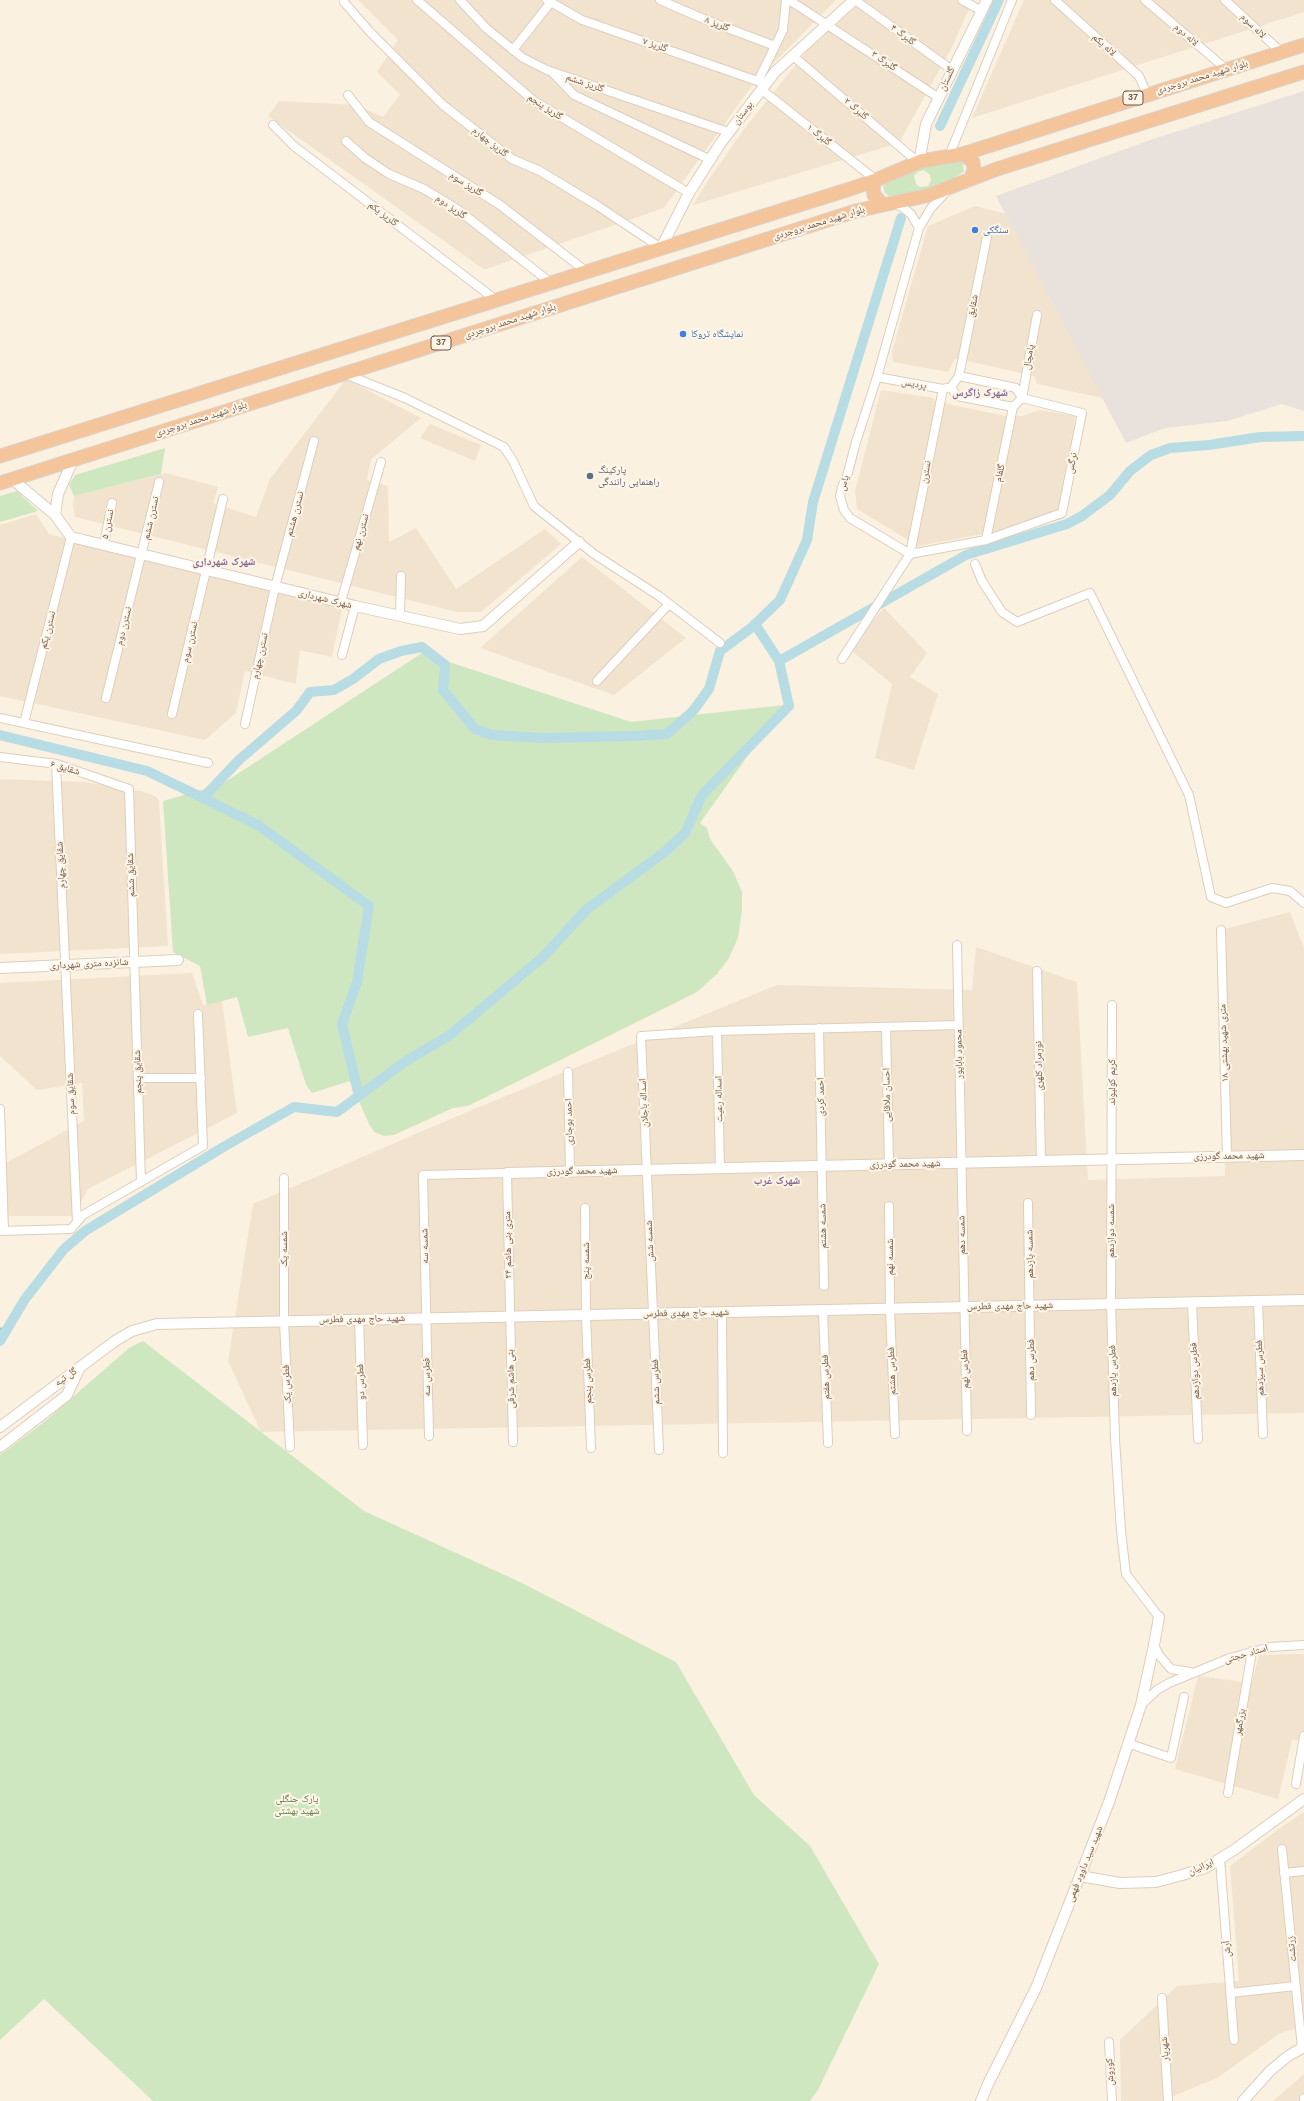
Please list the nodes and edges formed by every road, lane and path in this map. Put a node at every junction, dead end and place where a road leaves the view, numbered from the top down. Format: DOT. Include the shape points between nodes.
graph roads {
  1 [pos="417,0"];
  2 [pos="460,0"];
  3 [pos="660,0"];
  4 [pos="786,0"];
  5 [pos="789,0"];
  6 [pos="962,0"];
  7 [pos="987,0"];
  8 [pos="1012,0"];
  9 [pos="1055,0"];
  10 [pos="1145,0"];
  11 [pos="1226,0"];
  12 [pos="549,1"];
  13 [pos="852,1"];
  14 [pos="344,2"];
  15 [pos="982,11"];
  16 [pos="829,25"];
  17 [pos="1304,45"];
  18 [pos="775,46"];
  19 [pos="513,50"];
  20 [pos="1281,52"];
  21 [pos="793,56"];
  22 [pos="1226,69"];
  23 [pos="952,70"];
  24 [pos="551,71"];
  25 [pos="1304,72"];
  26 [pos="762,85"];
  27 [pos="1147,94"];
  28 [pos="348,95"];
  29 [pos="939,98"];
  30 [pos="273,125"];
  31 [pos="728,132"];
  32 [pos="346,141"];
  33 [pos="963,154"];
  34 [pos="949,156"];
  35 [pos="709,159"];
  36 [pos="919,162"];
  37 [pos="971,179"];
  38 [pos="876,180"];
  39 [pos="951,186"];
  40 [pos="689,193"];
  41 [pos="887,204"];
  42 [pos="919,228"];
  43 [pos="987,237"];
  44 [pos="661,248"];
  45 [pos="587,272"];
  46 [pos="551,283"];
  47 [pos="496,300"];
  48 [pos="1037,315"];
  49 [pos="345,374"];
  50 [pos="959,376"];
  51 [pos="877,377"];
  52 [pos="952,387"];
  53 [pos="943,389"];
  54 [pos="1022,398"];
  55 [pos="1013,407"];
  56 [pos="314,441"];
  57 [pos="0,456"];
  58 [pos="73,460"];
  59 [pos="381,462"];
  60 [pos="6,481"];
  61 [pos="159,482"];
  62 [pos="223,499"];
  63 [pos="112,503"];
  64 [pos="55,515"];
  65 [pos="71,537"];
  66 [pos="986,540"];
  67 [pos="579,542"];
  68 [pos="104,544"];
  69 [pos="143,553"];
  70 [pos="910,554"];
  71 [pos="976,564"];
  72 [pos="207,569"];
  73 [pos="400,576"];
  74 [pos="276,587"];
  75 [pos="341,602"];
  76 [pos="669,604"];
  77 [pos="354,606"];
  78 [pos="400,616"];
  79 [pos="720,643"];
  80 [pos="342,655"];
  81 [pos="842,659"];
  82 [pos="597,681"];
  83 [pos="106,698"];
  84 [pos="172,714"];
  85 [pos="0,718"];
  86 [pos="24,723"];
  87 [pos="245,724"];
  88 [pos="0,757"];
  89 [pos="56,764"];
  90 [pos="208,764"];
  91 [pos="129,788"];
  92 [pos="1304,903"];
  93 [pos="1221,930"];
  94 [pos="957,945"];
  95 [pos="178,960"];
  96 [pos="134,962"];
  97 [pos="65,966"];
  98 [pos="0,968"];
  99 [pos="1037,971"];
  100 [pos="1112,1005"];
  101 [pos="198,1014"];
  102 [pos="958,1025"];
  103 [pos="886,1027"];
  104 [pos="819,1028"];
  105 [pos="717,1031"];
  106 [pos="568,1072"];
  107 [pos="138,1078"];
  108 [pos="201,1078"];
  109 [pos="0,1109"];
  110 [pos="1304,1154"];
  111 [pos="1227,1156"];
  112 [pos="1112,1159"];
  113 [pos="1041,1161"];
  114 [pos="961,1162"];
  115 [pos="889,1164"];
  116 [pos="822,1166"];
  117 [pos="720,1168"];
  118 [pos="647,1170"];
  119 [pos="570,1171"];
  120 [pos="507,1173"];
  121 [pos="284,1178"];
  122 [pos="141,1182"];
  123 [pos="1028,1203"];
  124 [pos="890,1206"];
  125 [pos="585,1208"];
  126 [pos="77,1222"];
  127 [pos="2,1231"];
  128 [pos="824,1286"];
  129 [pos="1304,1300"];
  130 [pos="1258,1301"];
  131 [pos="1192,1302"];
  132 [pos="1111,1304"];
  133 [pos="1031,1306"];
  134 [pos="963,1307"];
  135 [pos="890,1308"];
  136 [pos="823,1310"];
  137 [pos="722,1312"];
  138 [pos="654,1313"];
  139 [pos="586,1315"];
  140 [pos="510,1316"];
  141 [pos="426,1318"];
  142 [pos="359,1319"];
  143 [pos="284,1321"];
  144 [pos="80,1367"];
  145 [pos="1032,1415"];
  146 [pos="0,1427"];
  147 [pos="967,1431"];
  148 [pos="895,1434"];
  149 [pos="1263,1434"];
  150 [pos="429,1436"];
  151 [pos="1198,1439"];
  152 [pos="513,1442"];
  153 [pos="828,1443"];
  154 [pos="363,1445"];
  155 [pos="0,1447"];
  156 [pos="290,1447"];
  157 [pos="591,1448"];
  158 [pos="659,1450"];
  159 [pos="723,1453"];
  160 [pos="1159,1617"];
  161 [pos="1304,1644"];
  162 [pos="1154,1645"];
  163 [pos="1252,1651"];
  164 [pos="1191,1672"];
  165 [pos="1184,1697"];
  166 [pos="1140,1705"];
  167 [pos="1304,1736"];
  168 [pos="1130,1744"];
  169 [pos="1296,1784"];
  170 [pos="1228,1794"];
  171 [pos="1304,1799"];
  172 [pos="1282,1849"];
  173 [pos="1220,1859"];
  174 [pos="1304,1871"];
  175 [pos="1284,1873"];
  176 [pos="1080,1876"];
  177 [pos="1296,1986"];
  178 [pos="1231,1993"];
  179 [pos="1162,1998"];
  180 [pos="1234,2040"];
  181 [pos="1109,2042"];
  182 [pos="1303,2048"];
  183 [pos="981,2101"];
  184 [pos="1112,2101"];
  185 [pos="1168,2101"];
  186 [pos="1243,2101"];
  1 -- 40 [label="street, گلریز پنجم" via="534,102"];
  2 -- 19 [label="street, گلریز ششم" via="486,28"];
  3 -- 18 [label="street, گلریز ۸"];
  4 -- 18 [label="street" via="783,30"];
  5 -- 16 [label="street, گلبرگ ۳"];
  6 -- 15 [label="street"];
  7 -- 15 [label="street, گلستان"];
  8 -- 34 [label="street"];
  9 -- 27 [label="street, لاله یکم" via="1139,76"];
  10 -- 22 [label="street, لاله دوم"];
  11 -- 20 [label="street, لاله سوم"];
  12 -- 19 [label="street"];
  12 -- 26 [label="street, گلریز ۷" via="582,20"];
  13 -- 16 [label="street, بوستان"];
  13 -- 23 [label="street, گلبرگ ۴"];
  14 -- 44 [label="street, گلریز چهارم" via="369,31 449,110 512,159 540,170"];
  15 -- 23 [label="street, گلستان"];
  16 -- 21 [label="street, بوستان"];
  16 -- 29 [label="street, گلبرگ ۳"];
  17 -- 20 [label="highway, بلوار شهید محمد بروجردی / 37"];
  18 -- 26 [label="street"];
  19 -- 24 [label="street, گلریز ششم" via="522,58"];
  20 -- 22 [label="highway, بلوار شهید محمد بروجردی / 37"];
  21 -- 26 [label="street, بوستان"];
  21 -- 36 [label="street, گلبرگ ۲"];
  22 -- 27 [label="highway, بلوار شهید محمد بروجردی / 37"];
  23 -- 29 [label="street, گلستان"];
  24 -- 31 [label="street, گلریز ششم"];
  24 -- 35 [label="street" via="574,95"];
  25 -- 37 [label="highway, 37"];
  26 -- 31 [label="street, بوستان"];
  26 -- 38 [label="street, گلبرگ ۱"];
  27 -- 33 [label="highway, بلوار شهید محمد بروجردی / 37"];
  28 -- 45 [label="street, گلریز سوم" via="369,122 500,205"];
  29 -- 36 [label="street, گلستان" via="926,124"];
  30 -- 47 [label="street, گلریز یکم" via="294,146"];
  31 -- 35 [label="street, بوستان"];
  32 -- 46 [label="street, گلریز دوم" via="389,174 424,189 457,209"];
  33 -- 34 [label="highway, 37"];
  33 -- 37 [label="highway" via="973,162"];
  34 -- 36 [label="highway, 37"];
  35 -- 40 [label="street, بوستان"];
  36 -- 38 [label="highway, 37"];
  37 -- 39 [label="highway, 37"];
  38 -- 41 [label="highway" via="873,187 874,195"];
  38 -- 44 [label="highway, 37"];
  39 -- 41 [label="highway, 37" via="930,194"];
  39 -- 42 [label="street, یاس" via="931,208"];
  40 -- 44 [label="street, بوستان"];
  41 -- 42 [label="street" via="902,207 911,214"];
  41 -- 49 [label="highway, بلوار شهید محمد بروجردی / 37" via="856,211"];
  42 -- 51 [label="street, یاس"];
  43 -- 50 [label="street, شقایق"];
  44 -- 45 [label="highway, 37"];
  45 -- 46 [label="highway, 37"];
  46 -- 47 [label="highway, 37"];
  47 -- 57 [label="highway, 37"];
  48 -- 54 [label="street, پامچال"];
  49 -- 58 [label="highway, بلوار شهید محمد بروجردی / 37"];
  49 -- 67 [label="street" via="405,398 504,447 534,506"];
  50 -- 52 [label="street"];
  50 -- 54 [label="street" via="1016,388"];
  51 -- 53 [label="street, پردیس"];
  51 -- 70 [label="street, یاس" via="840,496 844,510 850,518"];
  52 -- 53 [label="street, پردیس"];
  52 -- 55 [label="street" via="957,396"];
  53 -- 70 [label="street, نسترن"];
  54 -- 55 [label="street"];
  54 -- 66 [label="street, نرگس" via="1082,413 1062,513"];
  55 -- 66 [label="street, گلفام"];
  56 -- 74 [label="street, نسترن هشتم"];
  58 -- 60 [label="highway, بلوار شهید محمد بروجردی / 37"];
  58 -- 64 [label="street" via="58,494"];
  59 -- 75 [label="street, نسترن نهم"];
  60 -- 64 [label="street"];
  61 -- 69 [label="street, نسترن ششم"];
  62 -- 72 [label="street, نسترن سوم"];
  63 -- 68 [label="street, نسترن ۵"];
  64 -- 65 [label="street"];
  65 -- 68 [label="street, شهرک شهرداری"];
  65 -- 86 [label="street, نسترن یکم"];
  66 -- 70 [label="street"];
  67 -- 76 [label="street"];
  67 -- 78 [label="street, شهرک شهرداری" via="483,626 460,629"];
  68 -- 69 [label="street, شهرک شهرداری"];
  69 -- 72 [label="street, شهرک شهرداری"];
  69 -- 83 [label="street, نسترن دوم"];
  70 -- 81 [label="street"];
  71 -- 92 [label="street" via="982,581 1002,612 1018,622 1090,593 1189,794 1211,897 1226,903 1272,888 1290,891"];
  72 -- 74 [label="street, شهرک شهرداری"];
  72 -- 84 [label="street, نسترن سوم"];
  73 -- 78 [label="street"];
  74 -- 75 [label="street, شهرک شهرداری"];
  74 -- 87 [label="street, نسترن چهارم"];
  75 -- 77 [label="street, شهرک شهرداری"];
  76 -- 79 [label="street"];
  76 -- 82 [label="street"];
  77 -- 78 [label="street, شهرک شهرداری"];
  77 -- 80 [label="street"];
  85 -- 86 [label="street"];
  86 -- 90 [label="street"];
  88 -- 89 [label="street, شقایق ۶"];
  89 -- 91 [label="street, شقایق ۶"];
  89 -- 97 [label="street, شقایق چهارم"];
  91 -- 96 [label="street, شقایق ششم"];
  93 -- 111 [label="street, ۱۸ متری شهید بهشتی"];
  94 -- 102 [label="street, محمود باباپور"];
  95 -- 96 [label="street, شانزده متری شهرداری"];
  96 -- 97 [label="street, شانزده متری شهرداری"];
  96 -- 107 [label="street, شقایق پنجم"];
  97 -- 98 [label="street, شانزده متری شهرداری"];
  97 -- 126 [label="street, شقایق سوم"];
  99 -- 113 [label="street, نورمراد کلهری"];
  100 -- 112 [label="street, کریم کولیوند"];
  101 -- 108 [label="street"];
  102 -- 103 [label="street"];
  102 -- 114 [label="street, محمود باباپور"];
  103 -- 104 [label="street"];
  103 -- 115 [label="street, احسان ملاقایی"];
  104 -- 105 [label="street"];
  104 -- 116 [label="street, احمد کردی"];
  105 -- 117 [label="street, اسداله رعیت"];
  105 -- 118 [label="street, اسداله باجلان" via="641,1036"];
  106 -- 119 [label="street, احمد بوجاری"];
  107 -- 108 [label="street"];
  107 -- 122 [label="street, شقایق پنجم"];
  108 -- 122 [label="street" via="203,1146"];
  109 -- 127 [label="street"];
  110 -- 111 [label="street, شهید محمد گودرزی"];
  111 -- 112 [label="street, شهید محمد گودرزی"];
  112 -- 113 [label="street, شهید محمد گودرزی"];
  112 -- 132 [label="street, شمسه دوازدهم"];
  113 -- 114 [label="street, شهید محمد گودرزی"];
  114 -- 115 [label="street, شهید محمد گودرزی"];
  114 -- 134 [label="street, شمسه دهم"];
  115 -- 116 [label="street, شهید محمد گودرزی"];
  116 -- 117 [label="street, شهید محمد گودرزی"];
  116 -- 128 [label="street, شمسه هشتم"];
  117 -- 118 [label="street, شهید محمد گودرزی"];
  118 -- 119 [label="street, شهید محمد گودرزی"];
  118 -- 138 [label="street, شمسه شش"];
  119 -- 120 [label="street, شهید محمد گودرزی"];
  120 -- 140 [label="street, ۲۴ متری بنی هاشم"];
  120 -- 141 [label="street, شمسه سه" via="423,1175"];
  121 -- 143 [label="street, شمسه یک"];
  122 -- 126 [label="street" via="83,1215"];
  123 -- 133 [label="street, شمسه یازدهم"];
  124 -- 135 [label="street, شمسه نهم"];
  125 -- 139 [label="street, شمسه پنج"];
  126 -- 127 [label="street" via="71,1229"];
  129 -- 130 [label="street, شهید حاج مهدی فطرس"];
  130 -- 131 [label="street, شهید حاج مهدی فطرس"];
  130 -- 149 [label="street, فطرس سیزدهم"];
  131 -- 132 [label="street, شهید حاج مهدی فطرس"];
  131 -- 151 [label="street, فطرس دوازدهم"];
  132 -- 133 [label="street, شهید حاج مهدی فطرس"];
  132 -- 160 [label="street, فطرس یازدهم" via="1115,1439 1126,1574"];
  133 -- 134 [label="street, شهید حاج مهدی فطرس"];
  133 -- 145 [label="street, فطرس دهم"];
  134 -- 135 [label="street, شهید حاج مهدی فطرس"];
  134 -- 147 [label="street, فطرس نهم"];
  135 -- 136 [label="street, شهید حاج مهدی فطرس"];
  135 -- 148 [label="street, فطرس هشتم"];
  136 -- 137 [label="street, شهید حاج مهدی فطرس"];
  136 -- 153 [label="street, فطرس هفتم"];
  137 -- 138 [label="street, شهید حاج مهدی فطرس"];
  137 -- 159 [label="street"];
  138 -- 139 [label="street, شهید حاج مهدی فطرس"];
  138 -- 158 [label="street, فطرس ششم"];
  139 -- 140 [label="street, شهید حاج مهدی فطرس"];
  139 -- 157 [label="street, فطرس پنجم"];
  140 -- 141 [label="street, شهید حاج مهدی فطرس"];
  140 -- 152 [label="street, بنی هاشم شرقی"];
  141 -- 142 [label="street, شهید حاج مهدی فطرس"];
  141 -- 150 [label="street, فطرس سه"];
  142 -- 143 [label="street, شهید حاج مهدی فطرس"];
  142 -- 154 [label="street, فطرس دو"];
  143 -- 144 [label="street, شهید حاج مهدی فطرس" via="172,1323 144,1327 115,1341"];
  143 -- 156 [label="street, فطرس یک"];
  144 -- 146 [label="street, گل تپه"];
  144 -- 155 [label="street, گل تپه" via="67,1395"];
  160 -- 162 [label="street, شهید سید داوود فهمی"];
  161 -- 163 [label="street, استاد حجتی"];
  162 -- 164 [label="street, استاد حجتی" via="1171,1669"];
  162 -- 166 [label="street, شهید سید داوود فهمی"];
  163 -- 164 [label="street, استاد حجتی"];
  163 -- 170 [label="street, بزرگمهر"];
  164 -- 166 [label="street, استاد حجتی" via="1157,1690"];
  165 -- 168 [label="street" via="1171,1758"];
  166 -- 168 [label="street, شهید سید داوود فهمی"];
  167 -- 169 [label="street"];
  168 -- 176 [label="street, شهید سید داوود فهمی"];
  171 -- 173 [label="street, ایرانیان"];
  172 -- 175 [label="street, زرتشت"];
  173 -- 176 [label="street, ایرانیان" via="1205,1868 1156,1882 1120,1883"];
  173 -- 178 [label="street, آرش"];
  174 -- 175 [label="street"];
  175 -- 177 [label="street, زرتشت"];
  176 -- 183 [label="street, شهید سید داوود فهمی" via="1036,1988"];
  177 -- 178 [label="street"];
  177 -- 182 [label="street, زرتشت"];
  178 -- 180 [label="street, آرش"];
  179 -- 185 [label="street, شهریار"];
  181 -- 184 [label="street, کوروش"];
  182 -- 186 [label="street" via="1288,2056 1270,2071"];
}
